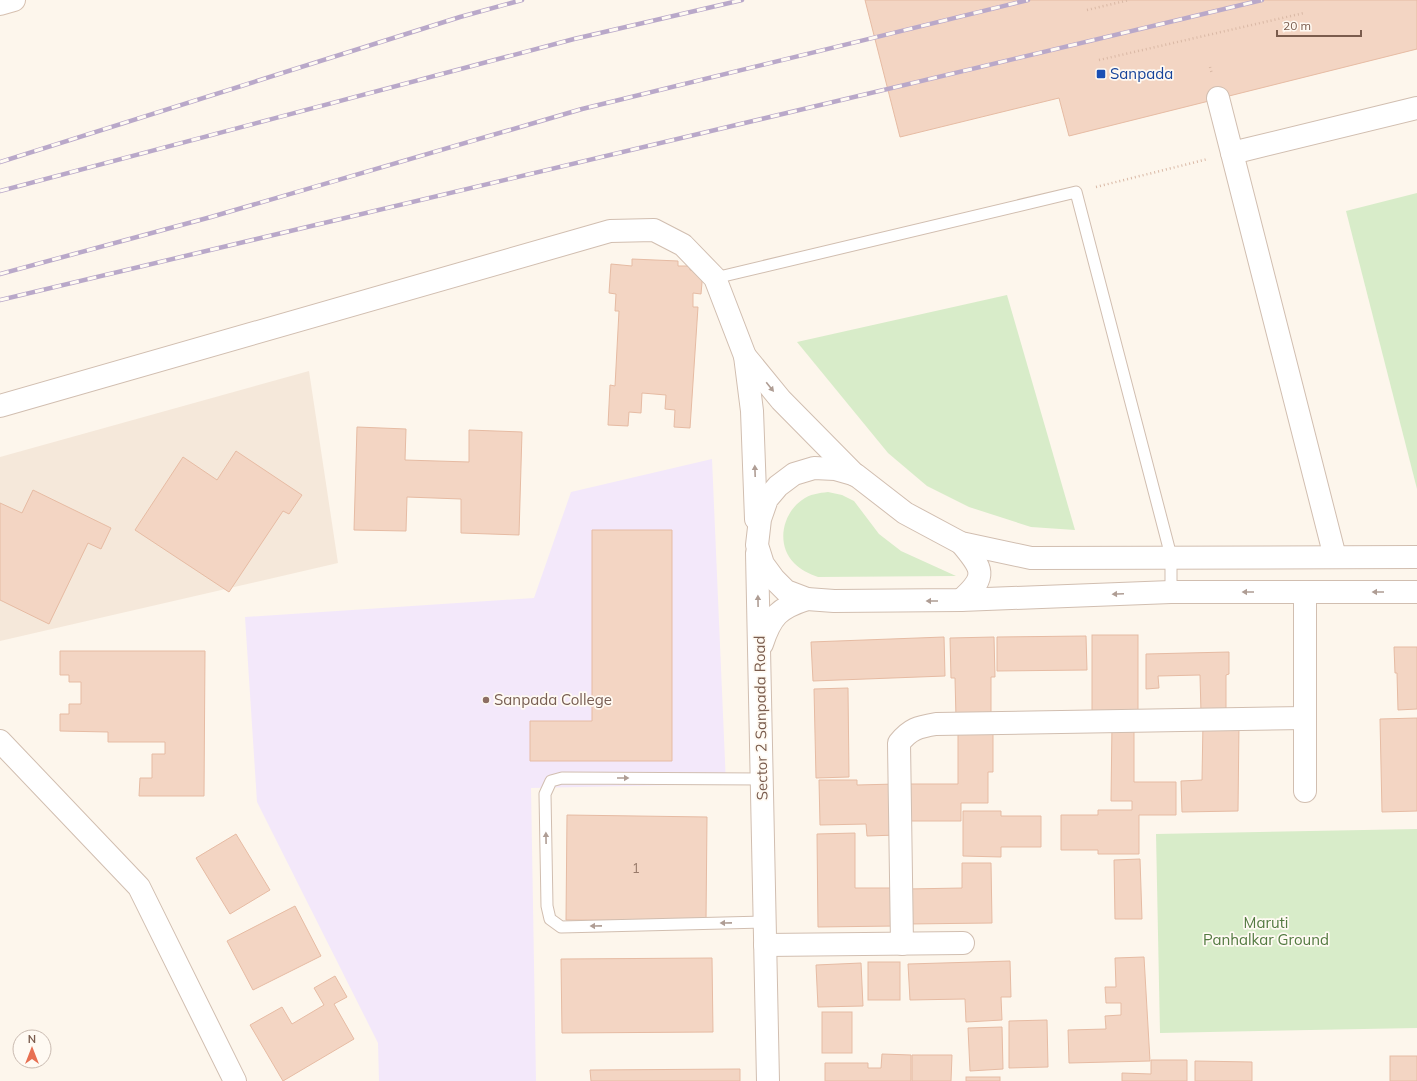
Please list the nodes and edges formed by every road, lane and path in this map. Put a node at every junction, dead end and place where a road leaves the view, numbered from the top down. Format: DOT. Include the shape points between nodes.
graph roads {
  1 [pos="14,0"];
  2 [pos="1129,0"];
  3 [pos="0,4"];
  4 [pos="1087,10"];
  5 [pos="1304,13"];
  6 [pos="1098,60"];
  7 [pos="1218,98"];
  8 [pos="1417,108"];
  9 [pos="1232,153"];
  10 [pos="1076,192"];
  11 [pos="715,278"];
  12 [pos="745,356"];
  13 [pos="0,406"];
  14 [pos="856,475"];
  15 [pos="961,543"];
  16 [pos="757,545"];
  17 [pos="1171,556"];
  18 [pos="1415,556"];
  19 [pos="1335,557"];
  20 [pos="1171,592"];
  21 [pos="1305,592"];
  22 [pos="1417,592"];
  23 [pos="807,598"];
  24 [pos="961,600"];
  25 [pos="760,654"];
  26 [pos="1305,718"];
  27 [pos="0,741"];
  28 [pos="762,779"];
  29 [pos="1305,791"];
  30 [pos="765,922"];
  31 [pos="963,943"];
  32 [pos="902,944"];
  33 [pos="765,945"];
  34 [pos="235,1081"];
  35 [pos="768,1081"];
  1 -- 3 [label="street"];
  2 -- 4 [label="path"];
  5 -- 6 [label="path"];
  7 -- 9 [label="street"];
  8 -- 9 [label="street"];
  9 -- 10 [label="path"];
  9 -- 19 [label="street"];
  10 -- 11 [label="lane"];
  10 -- 17 [label="lane"];
  11 -- 12 [label="street"];
  11 -- 13 [label="street" via="683,245 654,230 610,231"];
  12 -- 14 [label="street, one-way" via="786,406"];
  16 -- 12 [label="street, Sector 2 Sanpada Road, one-way" via="752,412"];
  14 -- 15 [label="street" via="905,513"];
  14 -- 16 [label="street" via="835,469 814,468 794,474 778,486 768,499 760,519"];
  15 -- 17 [label="street" via="1031,558"];
  15 -- 24 [label="street" via="975,560 980,573 976,586"];
  16 -- 23 [label="street" via="764,564 774,579 786,591"];
  25 -- 16 [label="street, Sector 2 Sanpada Road, one-way"];
  17 -- 19 [label="street"];
  17 -- 20 [label="lane"];
  18 -- 19 [label="street"];
  21 -- 20 [label="street, one-way"];
  20 -- 24 [label="street, one-way"];
  22 -- 21 [label="street, one-way"];
  21 -- 26 [label="street"];
  24 -- 23 [label="street, one-way" via="834,601"];
  23 -- 25 [label="street" via="788,605 775,615 767,629"];
  25 -- 28 [label="street, Sector 2 Sanpada Road"];
  26 -- 29 [label="street"];
  26 -- 32 [label="street" via="936,724 921,726 907,733 899,744"];
  27 -- 34 [label="street" via="139,886"];
  28 -- 30 [label="street, Sector 2 Sanpada Road"];
  30 -- 28 [label="lane, one-way" via="561,927 550,919 547,906 545,794 551,781 562,778"];
  30 -- 33 [label="street, Sector 2 Sanpada Road"];
  31 -- 32 [label="street"];
  32 -- 33 [label="street"];
  33 -- 35 [label="street, Sector 2 Sanpada Road"];
}
